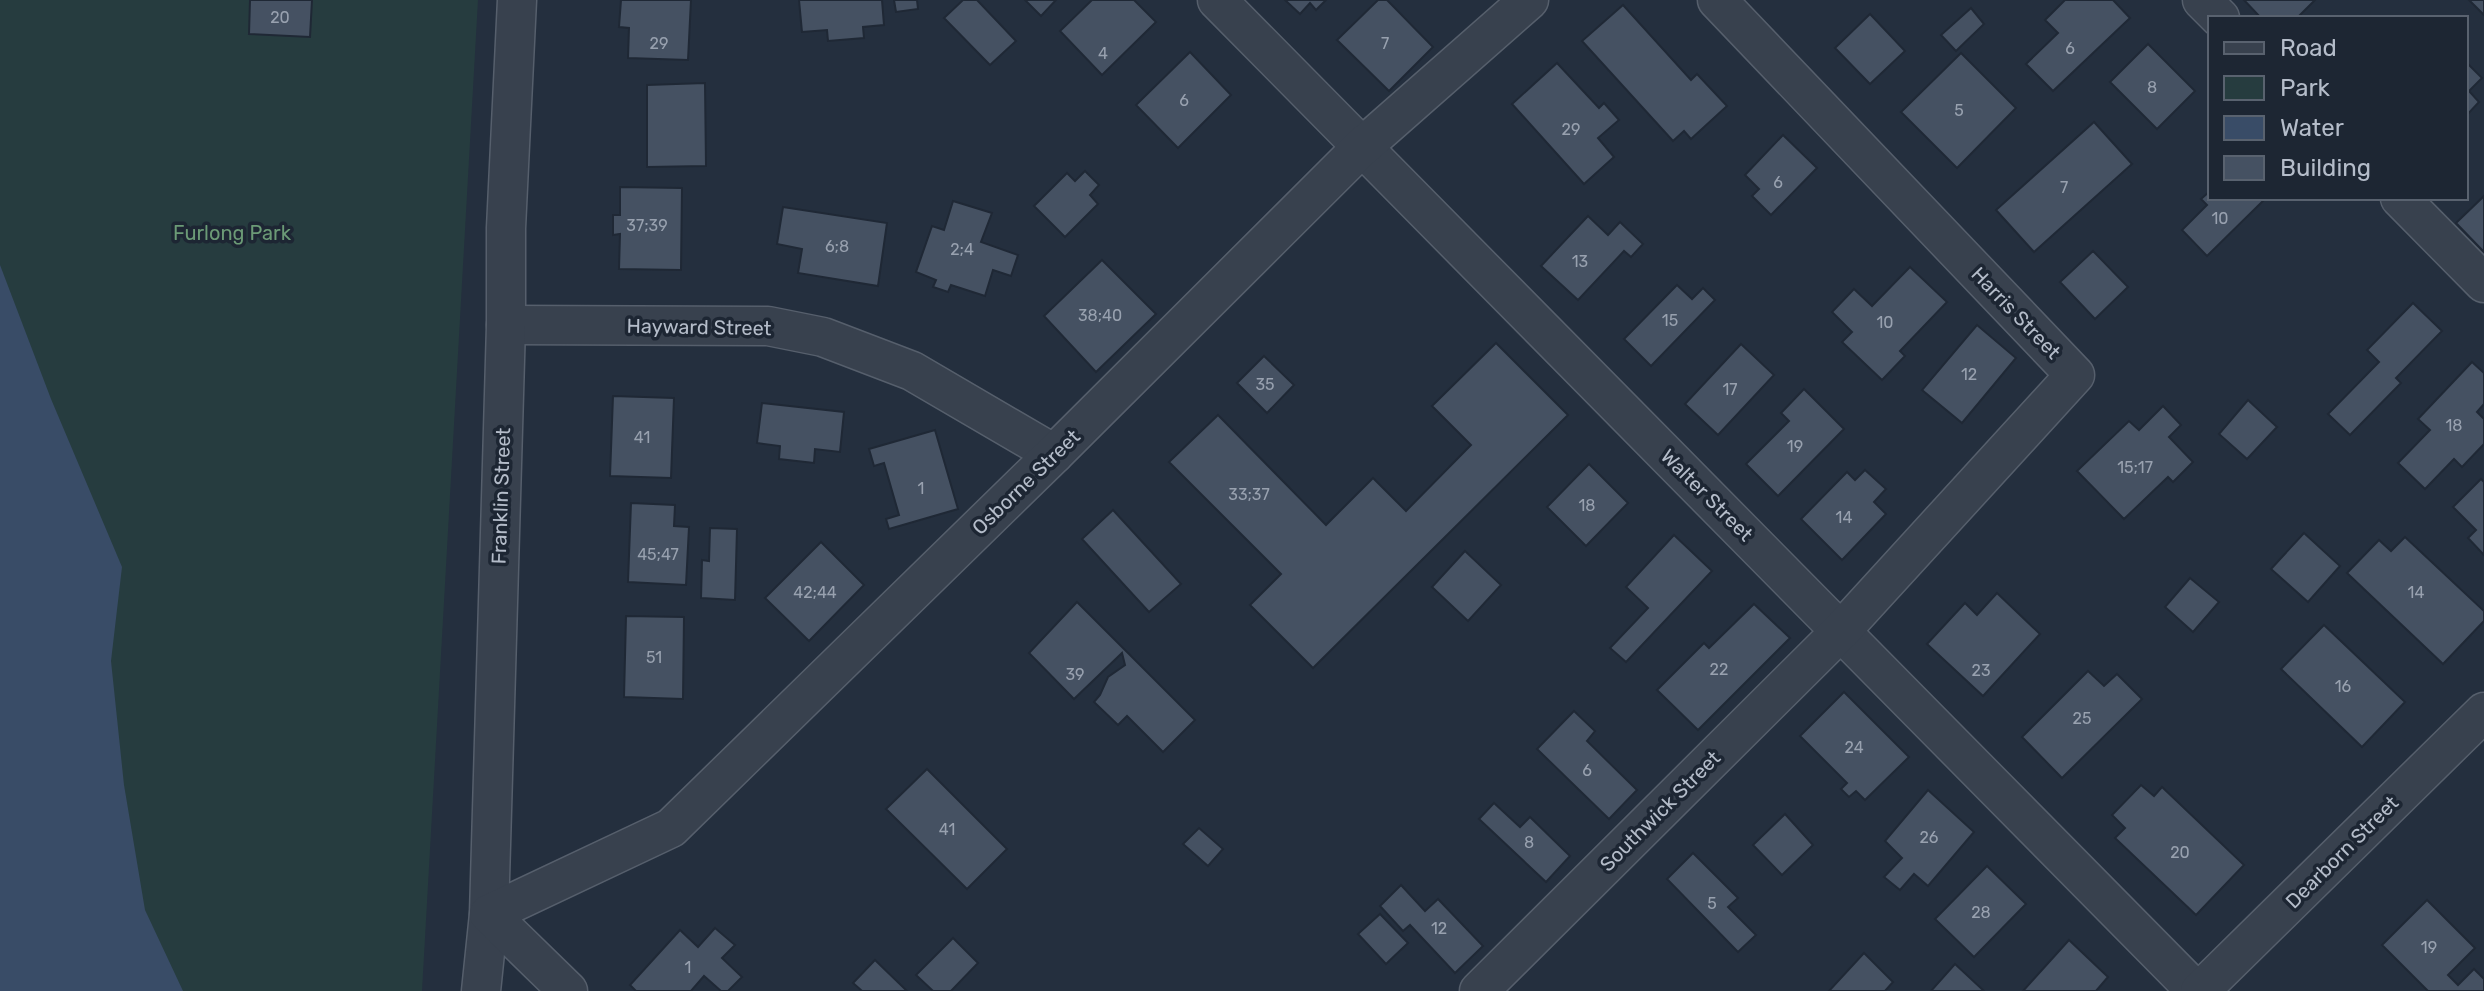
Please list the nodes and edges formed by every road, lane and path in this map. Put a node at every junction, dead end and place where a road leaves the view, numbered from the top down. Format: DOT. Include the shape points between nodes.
graph roads {
  1 [pos="517,0"];
  2 [pos="1217,0"];
  3 [pos="1529,0"];
  4 [pos="1717,0"];
  5 [pos="2202,0"];
  6 [pos="2218,16"];
  7 [pos="1362,147"];
  8 [pos="2402,200"];
  9 [pos="2484,283"];
  10 [pos="506,325"];
  11 [pos="1054,454"];
  12 [pos="1841,631"];
  13 [pos="2484,712"];
  14 [pos="489,914"];
  15 [pos="481,991"];
  16 [pos="568,991"];
  17 [pos="1479,991"];
  18 [pos="2198,991"];
  1 -- 10 [label="street, Franklin Street"];
  2 -- 7 [label="street, Walter Street"];
  3 -- 7 [label="street, Osborne Street"];
  4 -- 12 [label="street, Harris Street" via="2075,375"];
  5 -- 6 [label="street"];
  7 -- 11 [label="street, Osborne Street"];
  7 -- 12 [label="street, Walter Street"];
  8 -- 9 [label="street"];
  10 -- 11 [label="street, Hayward Street" via="768,326 823,337 912,371"];
  10 -- 14 [label="street, Franklin Street"];
  11 -- 14 [label="street, Osborne Street" via="671,828"];
  12 -- 17 [label="street, Southwick Street"];
  12 -- 18 [label="street, Walter Street"];
  13 -- 18 [label="street, Dearborn Street"];
  14 -- 15 [label="street, Franklin Street"];
  14 -- 16 [label="street"];
}
